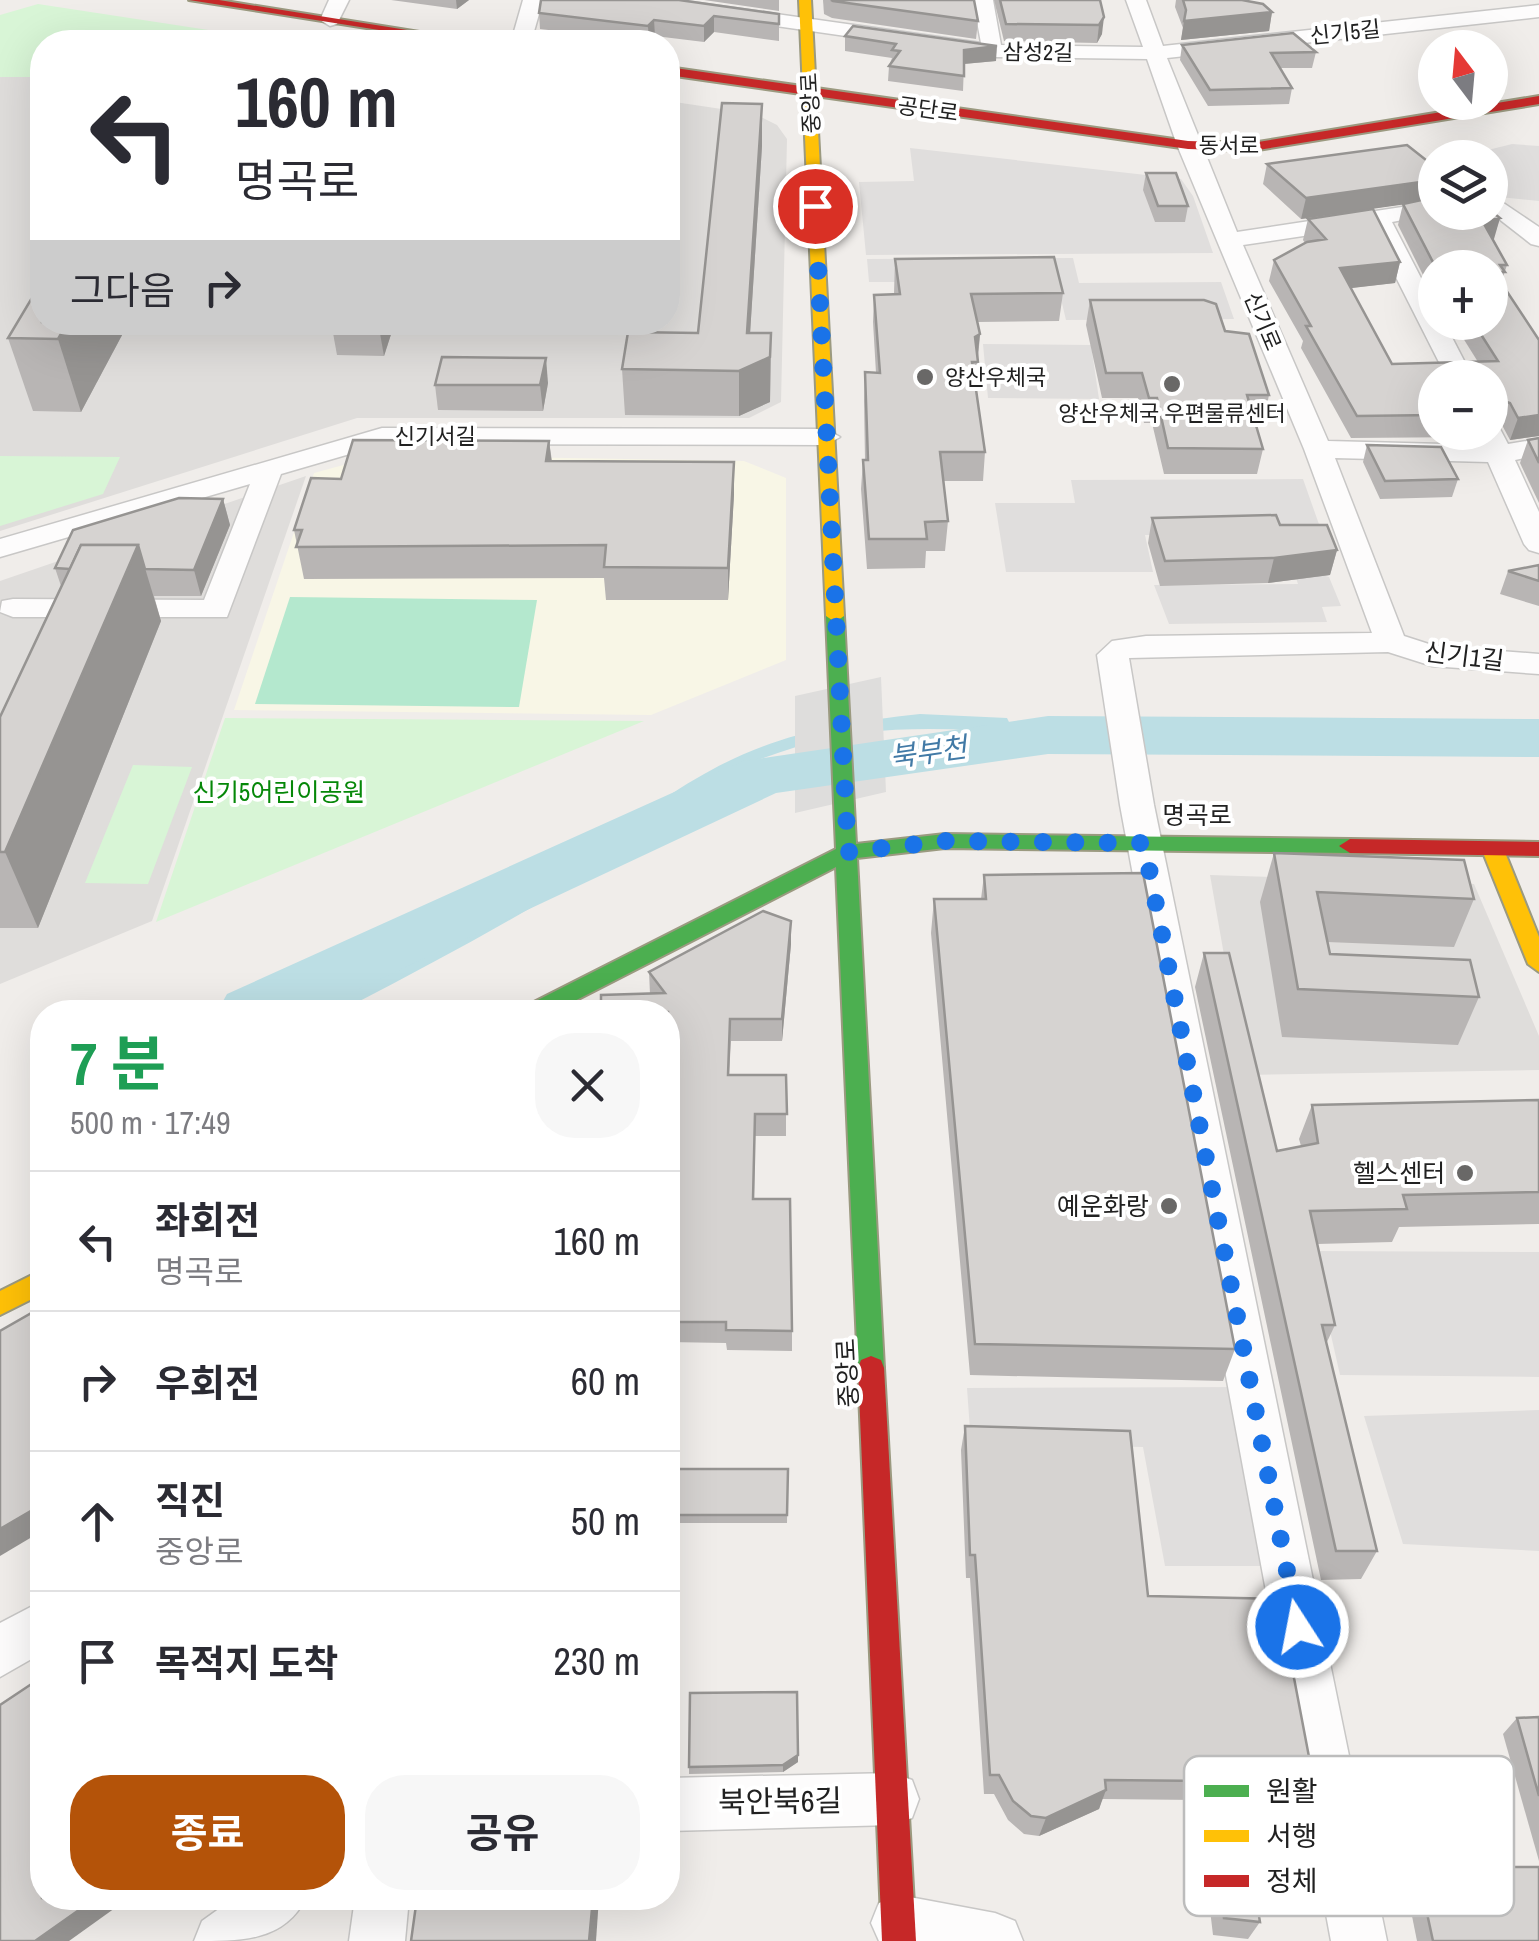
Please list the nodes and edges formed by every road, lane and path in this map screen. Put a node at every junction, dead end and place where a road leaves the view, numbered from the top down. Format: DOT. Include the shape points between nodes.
graph roads {
  1 [pos="195,0"];
  2 [pos="533,0"];
  3 [pos="636,0"];
  4 [pos="805,0"];
  5 [pos="983,0"];
  6 [pos="1136,0"];
  7 [pos="1530,0"];
  8 [pos="1539,8"];
  9 [pos="334,10"];
  10 [pos="806,25"];
  11 [pos="423,30"];
  12 [pos="524,30"];
  13 [pos="992,52"];
  14 [pos="1152,53"];
  15 [pos="680,73"];
  16 [pos="1539,90"];
  17 [pos="810,92"];
  18 [pos="1508,95"];
  19 [pos="1539,100"];
  20 [pos="1418,110"];
  21 [pos="1188,145"];
  22 [pos="1418,212"];
  23 [pos="1508,215"];
  24 [pos="1378,218"];
  25 [pos="1539,239"];
  26 [pos="1228,240"];
  27 [pos="1451,360"];
  28 [pos="826,437"];
  29 [pos="1508,444"];
  30 [pos="1418,445"];
  31 [pos="1539,447"];
  32 [pos="1318,448"];
  33 [pos="1497,450"];
  34 [pos="269,470"];
  35 [pos="1539,544"];
  36 [pos="0,548"];
  37 [pos="14,608"];
  38 [pos="1391,642"];
  39 [pos="1539,664"];
  40 [pos="1141,824"];
  41 [pos="1539,849"];
  42 [pos="1493,850"];
  43 [pos="848,852"];
  44 [pos="1539,964"];
  45 [pos="558,1000"];
  46 [pos="30,1288"];
  47 [pos="0,1304"];
  48 [pos="30,1633"];
  49 [pos="0,1652"];
  50 [pos="1323,1756"];
  51 [pos="893,1799"];
  52 [pos="680,1804"];
  53 [pos="263,1910"];
  54 [pos="381,1910"];
  55 [pos="1354,1916"];
  56 [pos="899,1932"];
  57 [pos="222,1941"];
  58 [pos="377,1941"];
  59 [pos="995,1941"];
  60 [pos="1359,1941"];
  1 -- 9 [label="main road"];
  2 -- 12 [label="street"];
  3 -- 10 [label="street, 삼성2길"];
  4 -- 10 [label="main road, 중앙로"];
  5 -- 13 [label="street"];
  6 -- 14 [label="street, 신기로"];
  7 -- 8 [label="street, 신기5길"];
  8 -- 14 [label="street, 신기5길"];
  9 -- 11 [label="main road"];
  10 -- 13 [label="street, 삼성2길"];
  10 -- 17 [label="main road, 중앙로"];
  13 -- 14 [label="street, 삼성2길"];
  14 -- 21 [label="street, 신기로"];
  15 -- 17 [label="main road, 공단로"];
  16 -- 18 [label="main road"];
  17 -- 21 [label="main road, 공단로"];
  17 -- 28 [label="main road, 중앙로"];
  19 -- 21 [label="main road, 동서로" via="1252,147"];
  20 -- 21 [label="main road, 동서로"];
  21 -- 26 [label="street, 신기로"];
  22 -- 24 [label="street"];
  23 -- 25 [label="street"];
  24 -- 26 [label="street"];
  24 -- 27 [label="street"];
  26 -- 32 [label="street, 신기로"];
  28 -- 34 [label="street, 신기서길" via="395,435"];
  28 -- 43 [label="main road, 중앙로"];
  29 -- 31 [label="street"];
  30 -- 32 [label="street"];
  32 -- 38 [label="street, 신기로"];
  33 -- 35 [label="street"];
  34 -- 36 [label="street, 신기서길"];
  34 -- 37 [label="street" via="216,610"];
  38 -- 39 [label="street, 신기1길" via="1432,656"];
  38 -- 40 [label="street, 신기1길" via="1146,646 1113,655"];
  40 -- 42 [label="main road, 명곡로"];
  40 -- 43 [label="main road, 명곡로"];
  40 -- 50 [label="street"];
  41 -- 42 [label="main road, 명곡로"];
  42 -- 44 [label="main road"];
  43 -- 45 [label="main road, 명곡로"];
  43 -- 51 [label="main road, 중앙로"];
  46 -- 47 [label="main road"];
  48 -- 49 [label="street"];
  51 -- 52 [label="street, 북안북6길"];
  51 -- 56 [label="main road, 중앙로"];
  53 -- 57 [label="street"];
  54 -- 58 [label="street"];
  55 -- 60 [label="street"];
  56 -- 59 [label="street"];
}
